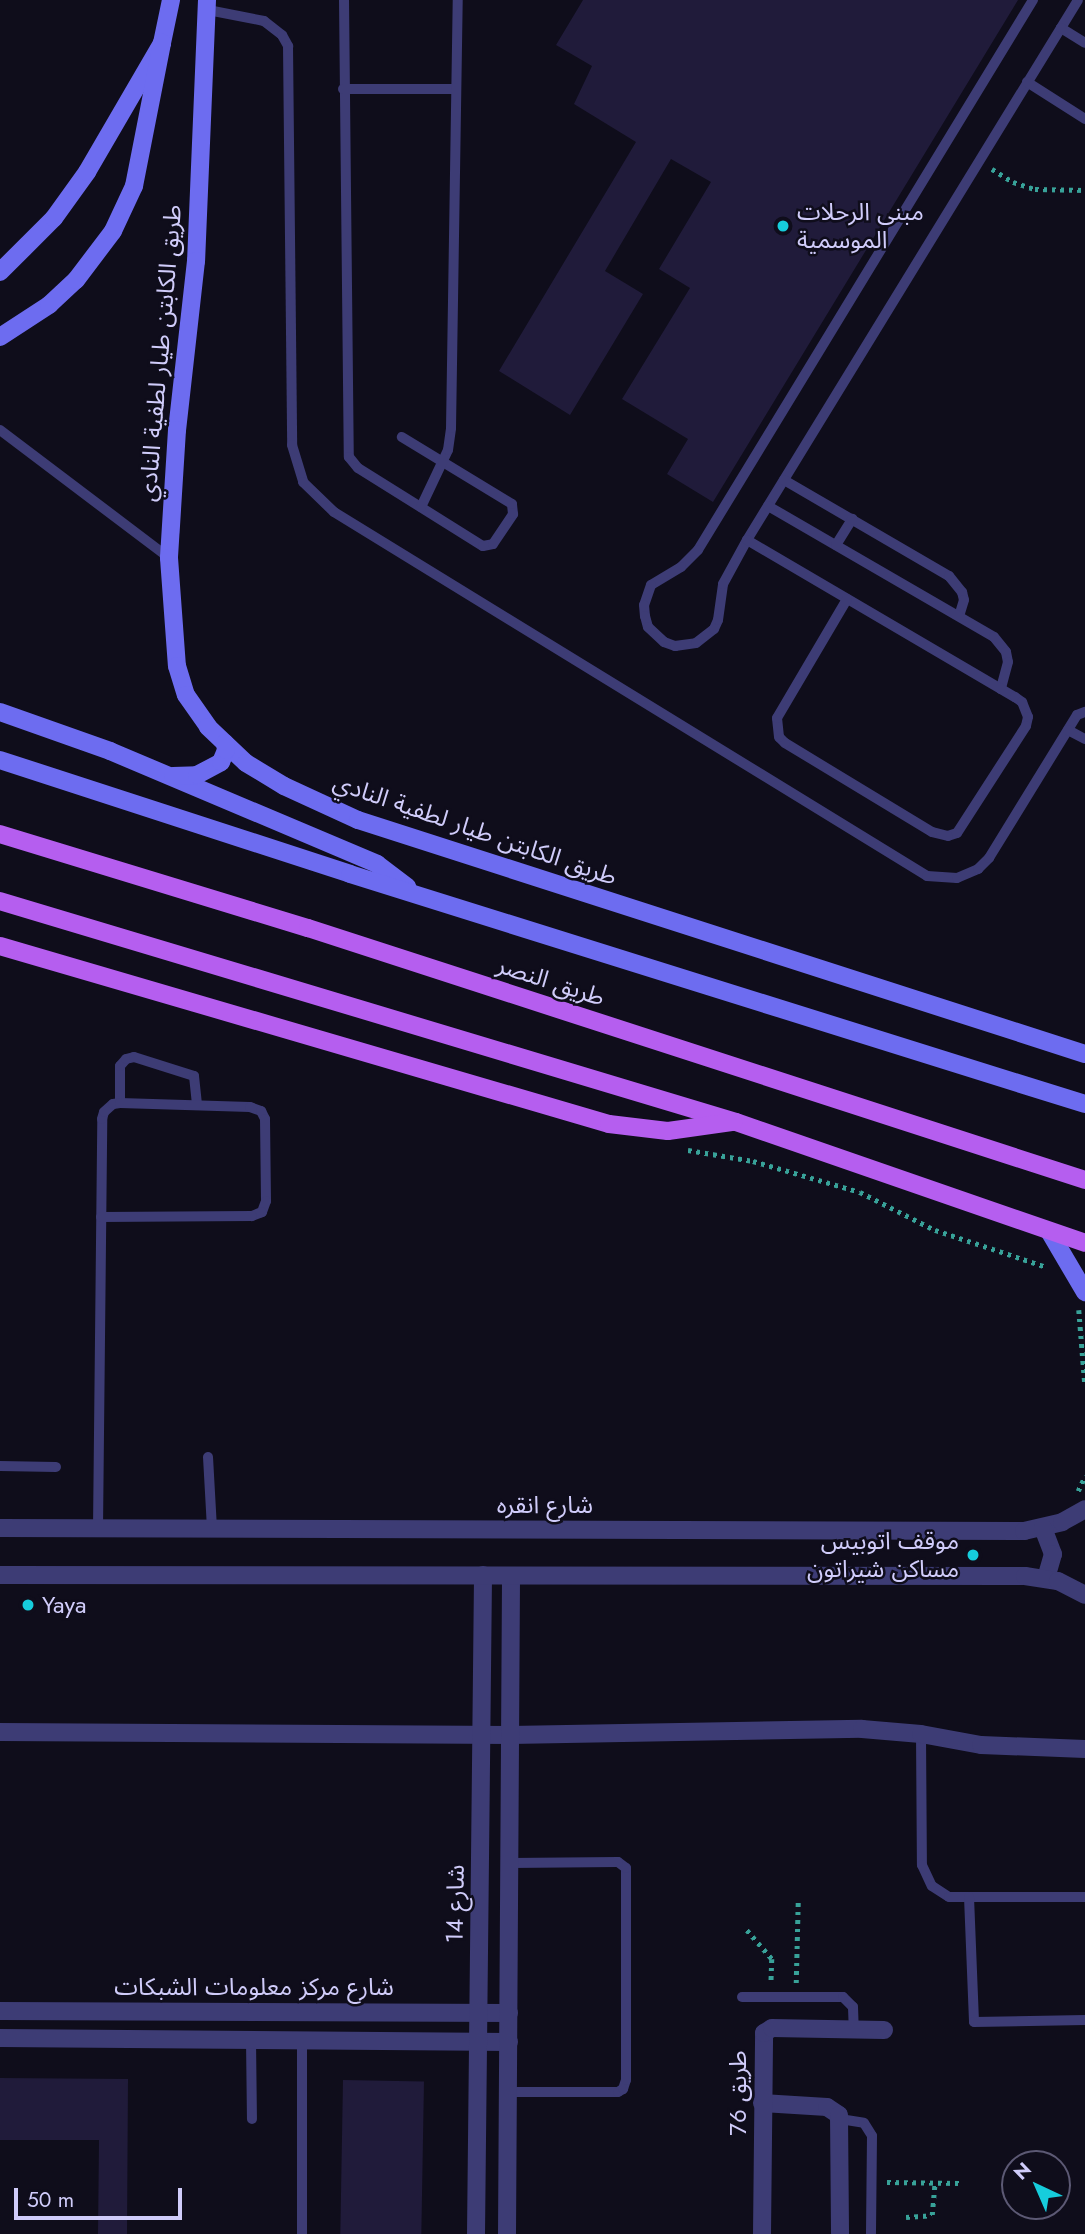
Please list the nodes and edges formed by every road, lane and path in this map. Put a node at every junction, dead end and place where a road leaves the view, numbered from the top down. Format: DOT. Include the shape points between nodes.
graph roads {
  1 [pos="171,0"];
  2 [pos="344,0"];
  3 [pos="458,0"];
  4 [pos="1033,0"];
  5 [pos="1078,0"];
  6 [pos="208,5"];
  7 [pos="1060,28"];
  8 [pos="162,43"];
  9 [pos="1085,43"];
  10 [pos="1027,82"];
  11 [pos="343,89"];
  12 [pos="455,89"];
  13 [pos="1085,119"];
  14 [pos="979,161"];
  15 [pos="1085,190"];
  16 [pos="0,272"];
  17 [pos="0,337"];
  18 [pos="0,430"];
  19 [pos="402,437"];
  20 [pos="443,462"];
  21 [pos="784,480"];
  22 [pos="768,506"];
  23 [pos="421,507"];
  24 [pos="852,519"];
  25 [pos="747,540"];
  26 [pos="836,545"];
  27 [pos="169,558"];
  28 [pos="848,599"];
  29 [pos="958,616"];
  30 [pos="1001,689"];
  31 [pos="0,712"];
  32 [pos="1085,712"];
  33 [pos="1068,730"];
  34 [pos="1085,739"];
  35 [pos="225,743"];
  36 [pos="0,760"];
  37 [pos="169,776"];
  38 [pos="0,834"];
  39 [pos="412,892"];
  40 [pos="0,901"];
  41 [pos="0,946"];
  42 [pos="1085,1054"];
  43 [pos="120,1103"];
  44 [pos="1085,1104"];
  45 [pos="197,1105"];
  46 [pos="736,1122"];
  47 [pos="1085,1180"];
  48 [pos="102,1217"];
  49 [pos="1049,1231"];
  50 [pos="1085,1243"];
  51 [pos="1081,1284"];
  52 [pos="1085,1384"];
  53 [pos="208,1457"];
  54 [pos="0,1466"];
  55 [pos="57,1467"];
  56 [pos="1085,1509"];
  57 [pos="0,1528"];
  58 [pos="1043,1528"];
  59 [pos="98,1529"];
  60 [pos="212,1529"];
  61 [pos="0,1575"];
  62 [pos="483,1575"];
  63 [pos="511,1576"];
  64 [pos="1046,1578"];
  65 [pos="1085,1595"];
  66 [pos="0,1732"];
  67 [pos="921,1734"];
  68 [pos="482,1735"];
  69 [pos="510,1735"];
  70 [pos="1085,1749"];
  71 [pos="510,1863"];
  72 [pos="969,1897"];
  73 [pos="1085,1897"];
  74 [pos="798,1899"];
  75 [pos="747,1930"];
  76 [pos="741,1997"];
  77 [pos="770,1997"];
  78 [pos="795,1997"];
  79 [pos="0,2011"];
  80 [pos="478,2013"];
  81 [pos="509,2013"];
  82 [pos="1085,2020"];
  83 [pos="854,2030"];
  84 [pos="884,2030"];
  85 [pos="0,2038"];
  86 [pos="251,2040"];
  87 [pos="302,2041"];
  88 [pos="478,2041"];
  89 [pos="509,2042"];
  90 [pos="508,2092"];
  91 [pos="762,2103"];
  92 [pos="252,2119"];
  93 [pos="840,2119"];
  94 [pos="872,2182"];
  95 [pos="935,2182"];
  96 [pos="960,2183"];
  97 [pos="906,2217"];
  98 [pos="302,2234"];
  99 [pos="476,2234"];
  100 [pos="508,2234"];
  101 [pos="762,2234"];
  102 [pos="840,2234"];
  103 [pos="871,2234"];
  1 -- 8 [label="main road, طريق الكابتن طيار لطفية النادي"];
  2 -- 11 [label="lane"];
  3 -- 12 [label="lane"];
  4 -- 25 [label="lane" via="698,550 652,585 643,605 655,636 675,646 706,638 719,620 723,584"];
  5 -- 7 [label="lane"];
  6 -- 27 [label="main road, طريق الكابتن طيار لطفية النادي" via="196,261 177,430"];
  6 -- 33 [label="lane" via="264,20 288,46 292,444 303,482 318,499 927,876 957,878 989,858"];
  7 -- 9 [label="lane"];
  7 -- 10 [label="lane"];
  8 -- 16 [label="main road" via="71,196 33,242"];
  8 -- 17 [label="main road, طريق الكابتن طيار لطفية النادي" via="134,186 113,231 76,280 49,305"];
  10 -- 13 [label="lane"];
  10 -- 14 [label="lane"];
  11 -- 12 [label="lane"];
  11 -- 23 [label="lane" via="346,449 358,468"];
  12 -- 20 [label="lane" via="451,428"];
  14 -- 15 [label="path" via="1013,183 1035,189"];
  14 -- 21 [label="lane"];
  18 -- 27 [label="lane"];
  19 -- 20 [label="lane"];
  20 -- 23 [label="lane"];
  20 -- 23 [label="lane" via="508,501 513,514 496,541 486,546"];
  21 -- 22 [label="lane"];
  21 -- 24 [label="lane"];
  22 -- 25 [label="lane"];
  22 -- 26 [label="lane"];
  24 -- 26 [label="lane"];
  24 -- 29 [label="lane" via="957,582 964,600"];
  25 -- 28 [label="lane"];
  26 -- 29 [label="lane"];
  27 -- 35 [label="main road, طريق الكابتن طيار لطفية النادي" via="177,666 186,695"];
  28 -- 30 [label="lane"];
  28 -- 30 [label="lane" via="776,718 776,728 785,743 940,835 957,832 964,825 1026,726 1022,702"];
  29 -- 30 [label="lane" via="994,637 1006,652 1007,671"];
  31 -- 37 [label="main road"];
  32 -- 33 [label="lane" via="1077,715"];
  33 -- 34 [label="lane"];
  35 -- 37 [label="main road" via="225,757 209,770"];
  35 -- 42 [label="main road, طريق الكابتن طيار لطفية النادي" via="246,763 284,786 358,820"];
  36 -- 39 [label="main road"];
  37 -- 39 [label="main road" via="377,864"];
  38 -- 47 [label="main road, طريق النصر" via="309,928"];
  39 -- 44 [label="main road"];
  40 -- 46 [label="main road"];
  41 -- 46 [label="main road" via="609,1124 668,1131"];
  43 -- 45 [label="lane"];
  43 -- 45 [label="lane" via="120,1066 134,1057 194,1076"];
  43 -- 48 [label="lane" via="108,1107 102,1119"];
  45 -- 48 [label="lane" via="250,1107 263,1115 266,1201 262,1212 253,1216"];
  46 -- 49 [label="main road"];
  48 -- 59 [label="lane"];
  49 -- 50 [label="main road"];
  49 -- 51 [label="main road"];
  51 -- 52 [label="path"];
  53 -- 60 [label="lane"];
  54 -- 55 [label="lane"];
  56 -- 58 [label="street, شارع انقره"];
  57 -- 59 [label="street, شارع انقره"];
  58 -- 60 [label="street, شارع انقره"];
  58 -- 64 [label="street" via="1053,1554"];
  59 -- 60 [label="street, شارع انقره"];
  61 -- 62 [label="street"];
  62 -- 63 [label="street"];
  62 -- 68 [label="street, شارع 14"];
  63 -- 64 [label="street"];
  63 -- 69 [label="street"];
  64 -- 65 [label="street"];
  66 -- 68 [label="street"];
  67 -- 69 [label="street" via="862,1729"];
  67 -- 70 [label="street" via="981,1745"];
  67 -- 72 [label="lane" via="924,1873 940,1893"];
  68 -- 69 [label="street"];
  68 -- 80 [label="street, شارع 14"];
  69 -- 71 [label="street"];
  71 -- 81 [label="street"];
  71 -- 90 [label="lane" via="618,1862 626,1868 626,2066 625,2086 618,2092"];
  72 -- 73 [label="lane"];
  72 -- 82 [label="lane" via="974,2022"];
  74 -- 78 [label="path"];
  75 -- 77 [label="path" via="772,1959"];
  76 -- 77 [label="lane"];
  77 -- 78 [label="lane"];
  78 -- 83 [label="lane" via="847,1999 853,2007"];
  79 -- 80 [label="street, شارع مركز معلومات الشبكات"];
  80 -- 81 [label="street, شارع مركز معلومات الشبكات"];
  80 -- 88 [label="street, شارع 14"];
  81 -- 89 [label="street"];
  83 -- 84 [label="street, طريق 76"];
  83 -- 91 [label="street, طريق 76" via="766,2031 762,2038"];
  85 -- 86 [label="street"];
  86 -- 87 [label="street"];
  86 -- 92 [label="lane"];
  87 -- 88 [label="street"];
  87 -- 98 [label="lane"];
  88 -- 89 [label="street"];
  88 -- 99 [label="street, شارع 14"];
  89 -- 90 [label="street"];
  90 -- 100 [label="street"];
  91 -- 93 [label="street" via="831,2108"];
  91 -- 101 [label="street, طريق 76"];
  93 -- 94 [label="lane" via="857,2120 869,2129"];
  93 -- 102 [label="street"];
  94 -- 95 [label="path"];
  94 -- 103 [label="lane"];
  95 -- 96 [label="path"];
  95 -- 97 [label="path" via="932,2215"];
}
